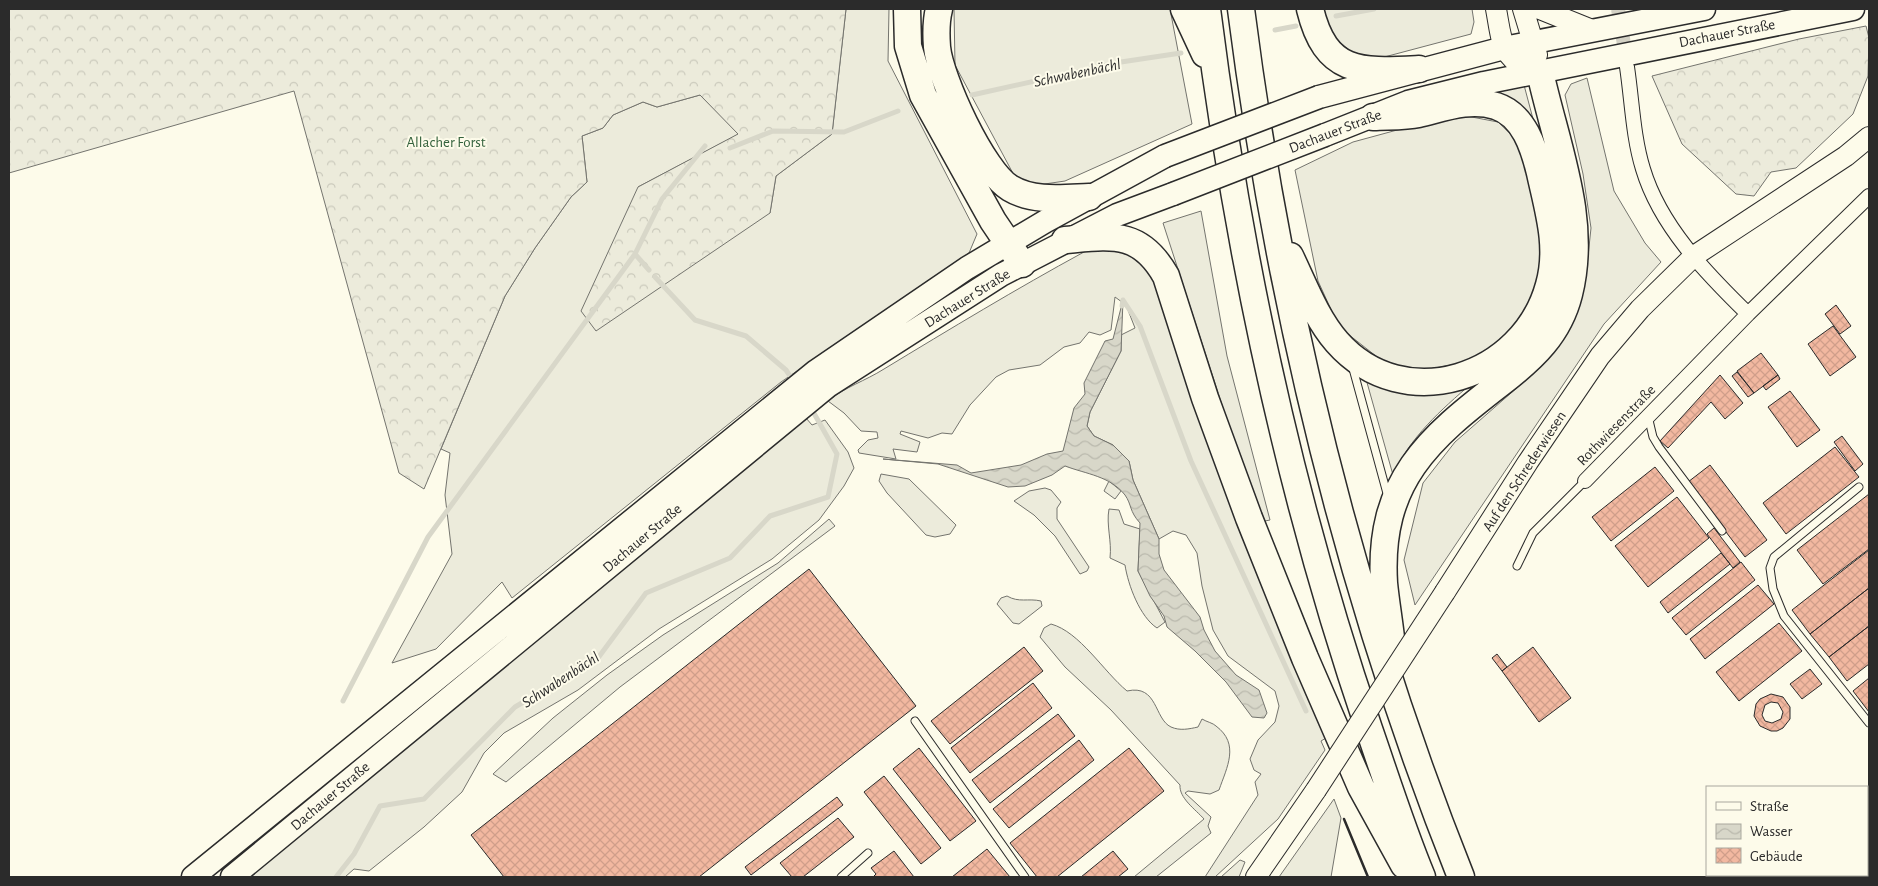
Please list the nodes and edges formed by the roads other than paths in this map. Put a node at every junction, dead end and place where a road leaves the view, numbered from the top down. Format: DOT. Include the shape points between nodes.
graph roads {
  1 [pos="907,9"];
  2 [pos="940,9"];
  3 [pos="1184,9"];
  4 [pos="1208,9"];
  5 [pos="1242,9"];
  6 [pos="1310,9"];
  7 [pos="1496,9"];
  8 [pos="1523,9"];
  9 [pos="1540,9"];
  10 [pos="1704,9"];
  11 [pos="1853,9"];
  12 [pos="1592,30"];
  13 [pos="1534,42"];
  14 [pos="1504,48"];
  15 [pos="1627,67"];
  16 [pos="1419,69"];
  17 [pos="1535,73"];
  18 [pos="1216,80"];
  19 [pos="1373,117"];
  20 [pos="1869,136"];
  21 [pos="1869,196"];
  22 [pos="1089,197"];
  23 [pos="1275,225"];
  24 [pos="1065,240"];
  25 [pos="1015,253"];
  26 [pos="1694,256"];
  27 [pos="1748,314"];
  28 [pos="1348,353"];
  29 [pos="792,402"];
  30 [pos="1648,415"];
  31 [pos="1585,481"];
  32 [pos="1859,487"];
  33 [pos="1392,512"];
  34 [pos="1722,531"];
  35 [pos="1517,566"];
  36 [pos="1401,714"];
  37 [pos="915,721"];
  38 [pos="1869,722"];
  39 [pos="868,853"];
  40 [pos="193,877"];
  41 [pos="232,877"];
  42 [pos="841,877"];
  43 [pos="1025,877"];
  44 [pos="1256,877"];
  45 [pos="1411,877"];
  46 [pos="1422,877"];
  47 [pos="1461,877"];
  1 -- 25 [label="highway" via="908,46 923,95 993,221"];
  2 -- 22 [label="highway" via="936,22 937,48 944,76 971,136 997,176 1008,187 1040,198"];
  3 -- 18 [label="highway"];
  4 -- 18 [label="highway"];
  5 -- 23 [label="highway"];
  6 -- 16 [label="highway" via="1316,33 1329,51 1347,64 1378,71"];
  7 -- 14 [label="street"];
  8 -- 13 [label="street"];
  9 -- 12 [label="street"];
  10 -- 12 [label="main road, Dachauer Straße"];
  11 -- 17 [label="main road, Dachauer Straße"];
  12 -- 13 [label="main road, Dachauer Straße"];
  13 -- 14 [label="main road, Dachauer Straße"];
  13 -- 17 [label="street"];
  14 -- 16 [label="main road, Dachauer Straße"];
  14 -- 17 [label="street" via="1517,65"];
  15 -- 26 [label="street" via="1642,168 1659,208"];
  16 -- 22 [label="main road, Dachauer Straße, bridge" via="1318,97 1165,156"];
  17 -- 19 [label="main road, Dachauer Straße" via="1408,102"];
  17 -- 33 [label="highway" via="1571,196 1574,221 1574,266 1563,314 1549,340 1538,352 1458,416 1422,451 1399,489"];
  18 -- 46 [label="highway" via="1240,233 1280,420 1344,657"];
  19 -- 24 [label="main road, Dachauer Straße, bridge" via="1117,215"];
  19 -- 28 [label="highway" via="1416,114 1471,103 1498,107 1509,113 1526,131 1537,161 1553,236 1552,270 1542,306 1530,328 1503,356 1476,372 1439,380 1400,378 1364,364"];
  20 -- 26 [label="street, Auf den Schrederwiesen" via="1846,156"];
  21 -- 27 [label="street, Rothwiesenstraße"];
  22 -- 25 [label="main road, Dachauer Straße"];
  23 -- 28 [label="highway" via="1324,324"];
  23 -- 36 [label="highway" via="1316,419 1343,522"];
  24 -- 25 [label="main road, Dachauer Straße"];
  24 -- 45 [label="highway" via="1117,238 1139,243 1156,258 1242,499 1305,658 1361,788"];
  25 -- 29 [label="main road, Dachauer Straße" via="967,268"];
  26 -- 27 [label="street"];
  26 -- 44 [label="street, Auf den Schrederwiesen, bridge" via="1640,309 1600,356"];
  27 -- 30 [label="street, Rothwiesenstraße"];
  28 -- 33 [label="lane"];
  29 -- 40 [label="main road, Dachauer Straße"];
  29 -- 41 [label="main road, Dachauer Straße"];
  30 -- 31 [label="street, Rothwiesenstraße"];
  30 -- 34 [label="lane" via="1652,437 1659,448"];
  31 -- 35 [label="lane, Rothwiesenstraße" via="1534,533"];
  32 -- 38 [label="lane" via="1774,557 1770,568 1773,589 1784,616"];
  33 -- 36 [label="highway" via="1386,538 1384,584"];
  36 -- 47 [label="highway"];
  37 -- 43 [label="lane"];
  39 -- 42 [label="lane"];
}
